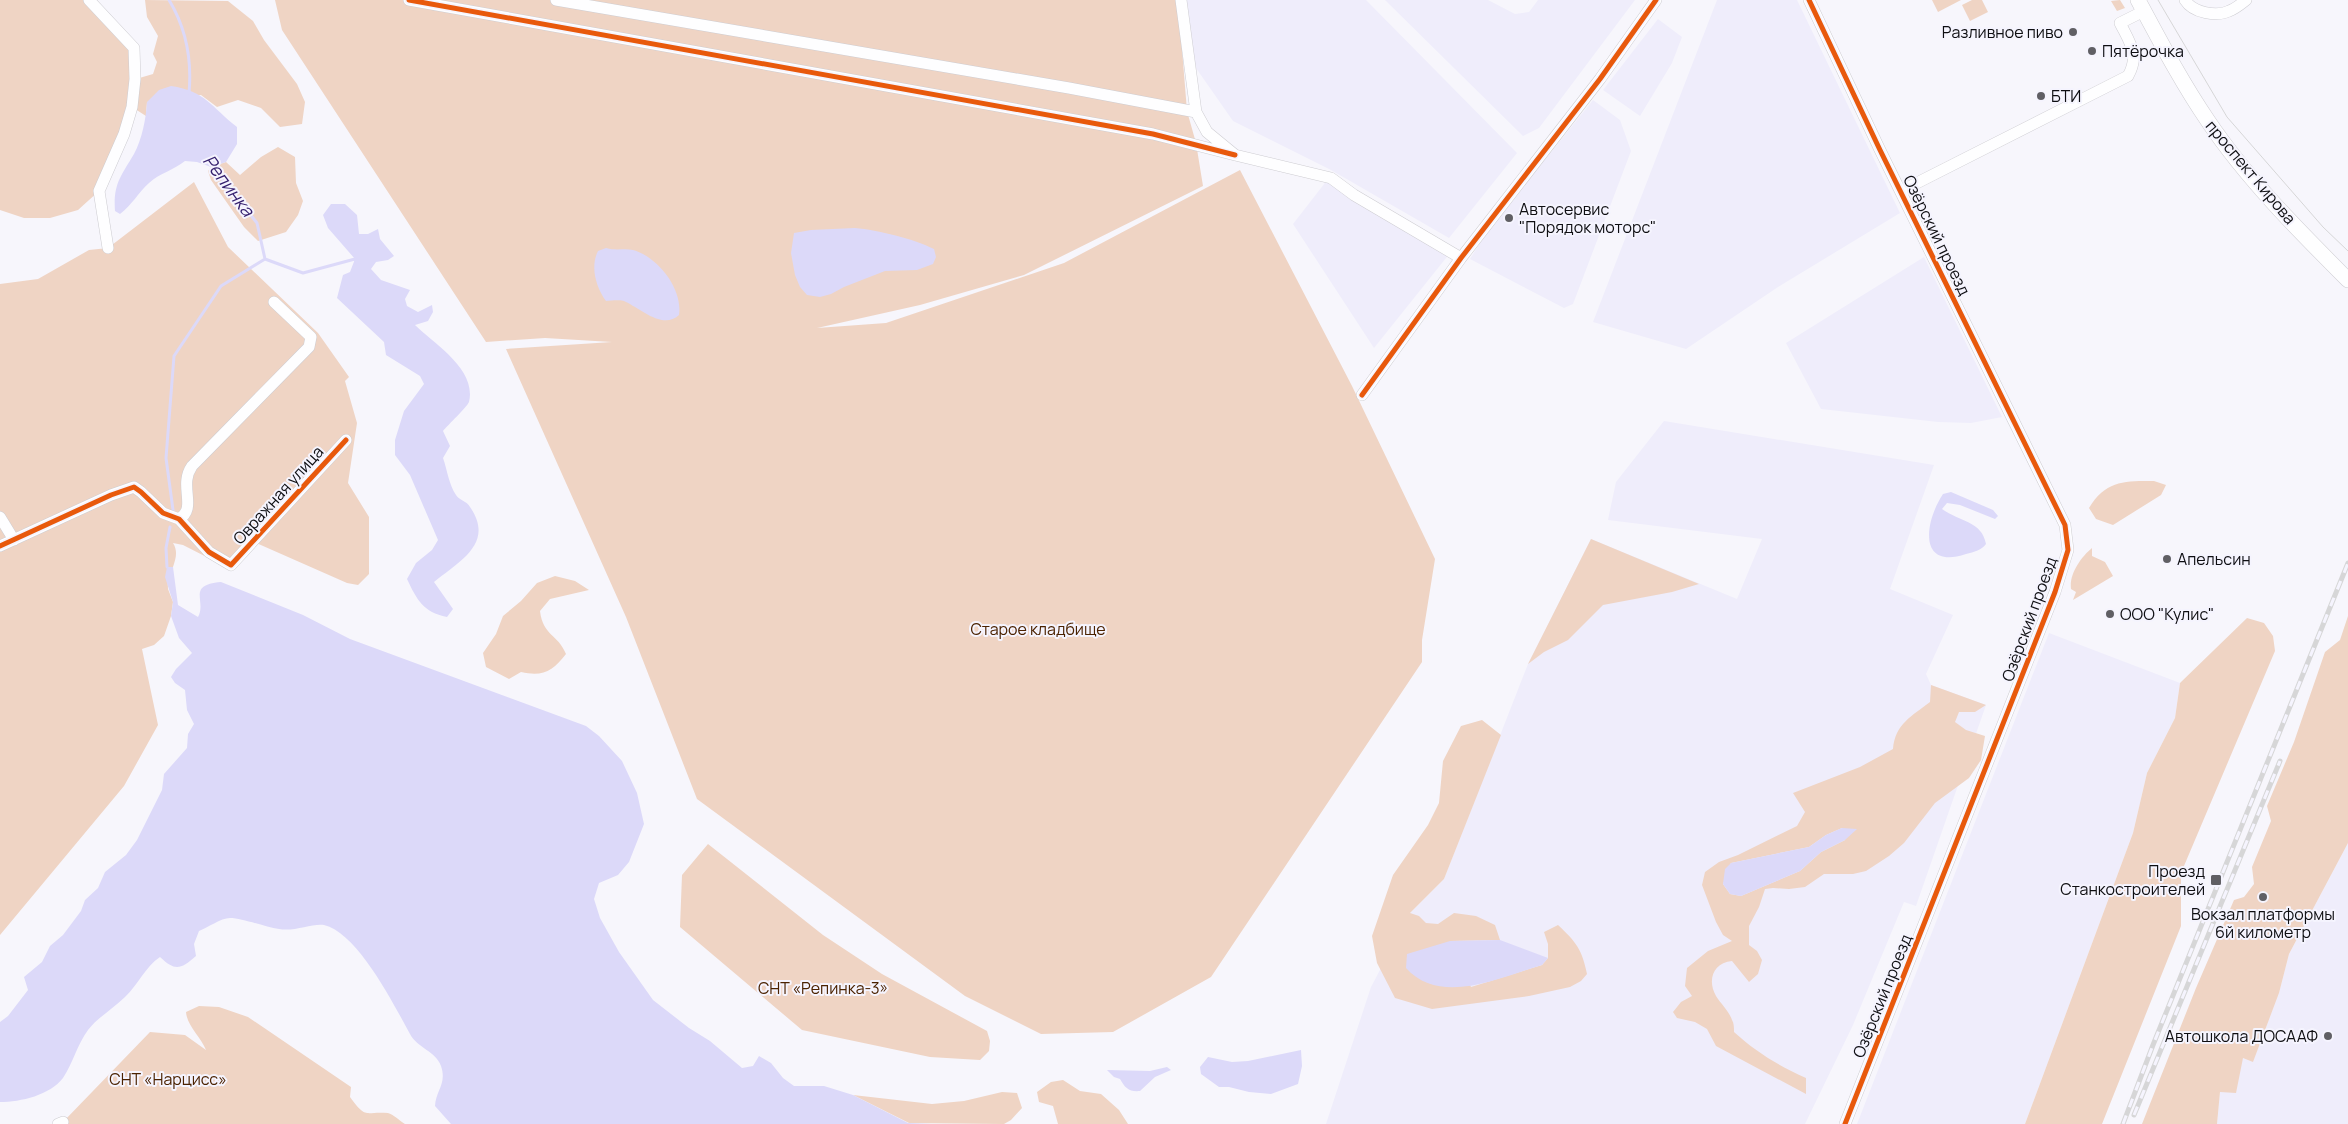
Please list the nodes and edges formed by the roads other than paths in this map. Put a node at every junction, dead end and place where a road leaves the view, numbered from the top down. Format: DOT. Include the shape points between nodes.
graph roads {
  1 [pos="89,0"];
  2 [pos="409,0"];
  3 [pos="556,0"];
  4 [pos="1181,0"];
  5 [pos="1656,0"];
  6 [pos="1809,0"];
  7 [pos="2185,0"];
  8 [pos="2246,0"];
  9 [pos="2141,6"];
  10 [pos="1196,112"];
  11 [pos="1235,155"];
  12 [pos="1901,191"];
  13 [pos="108,248"];
  14 [pos="1461,258"];
  15 [pos="2348,280"];
  16 [pos="274,302"];
  17 [pos="1362,395"];
  18 [pos="346,440"];
  19 [pos="0,517"];
  20 [pos="179,518"];
  21 [pos="14,540"];
  22 [pos="0,546"];
  23 [pos="1844,1124"];
  1 -- 13 [label="street" via="134,48 132,107 99,191"];
  2 -- 11 [label="street" via="1153,134"];
  3 -- 10 [label="street"];
  4 -- 10 [label="street"];
  5 -- 14 [label="street" via="1600,79"];
  6 -- 12 [label="street, Озёрский проезд"];
  7 -- 8 [label="street" via="2200,11 2219,14 2229,12"];
  9 -- 12 [label="street" via="2120,23 2134,57 2128,76"];
  9 -- 15 [label="main road, проспект Кирова" via="2208,121 2311,244"];
  10 -- 11 [label="street" via="1207,132"];
  11 -- 14 [label="street" via="1330,178"];
  12 -- 23 [label="street, Озёрский проезд" via="2065,525 2068,550 2055,592"];
  14 -- 17 [label="street"];
  16 -- 20 [label="street" via="311,337 312,342 192,466 185,480 187,511"];
  18 -- 20 [label="street, Овражная улица" via="232,564 209,552"];
  19 -- 21 [label="street"];
  20 -- 21 [label="street, Овражная улица" via="163,513 134,487"];
  21 -- 22 [label="street, Овражная улица"];
}
